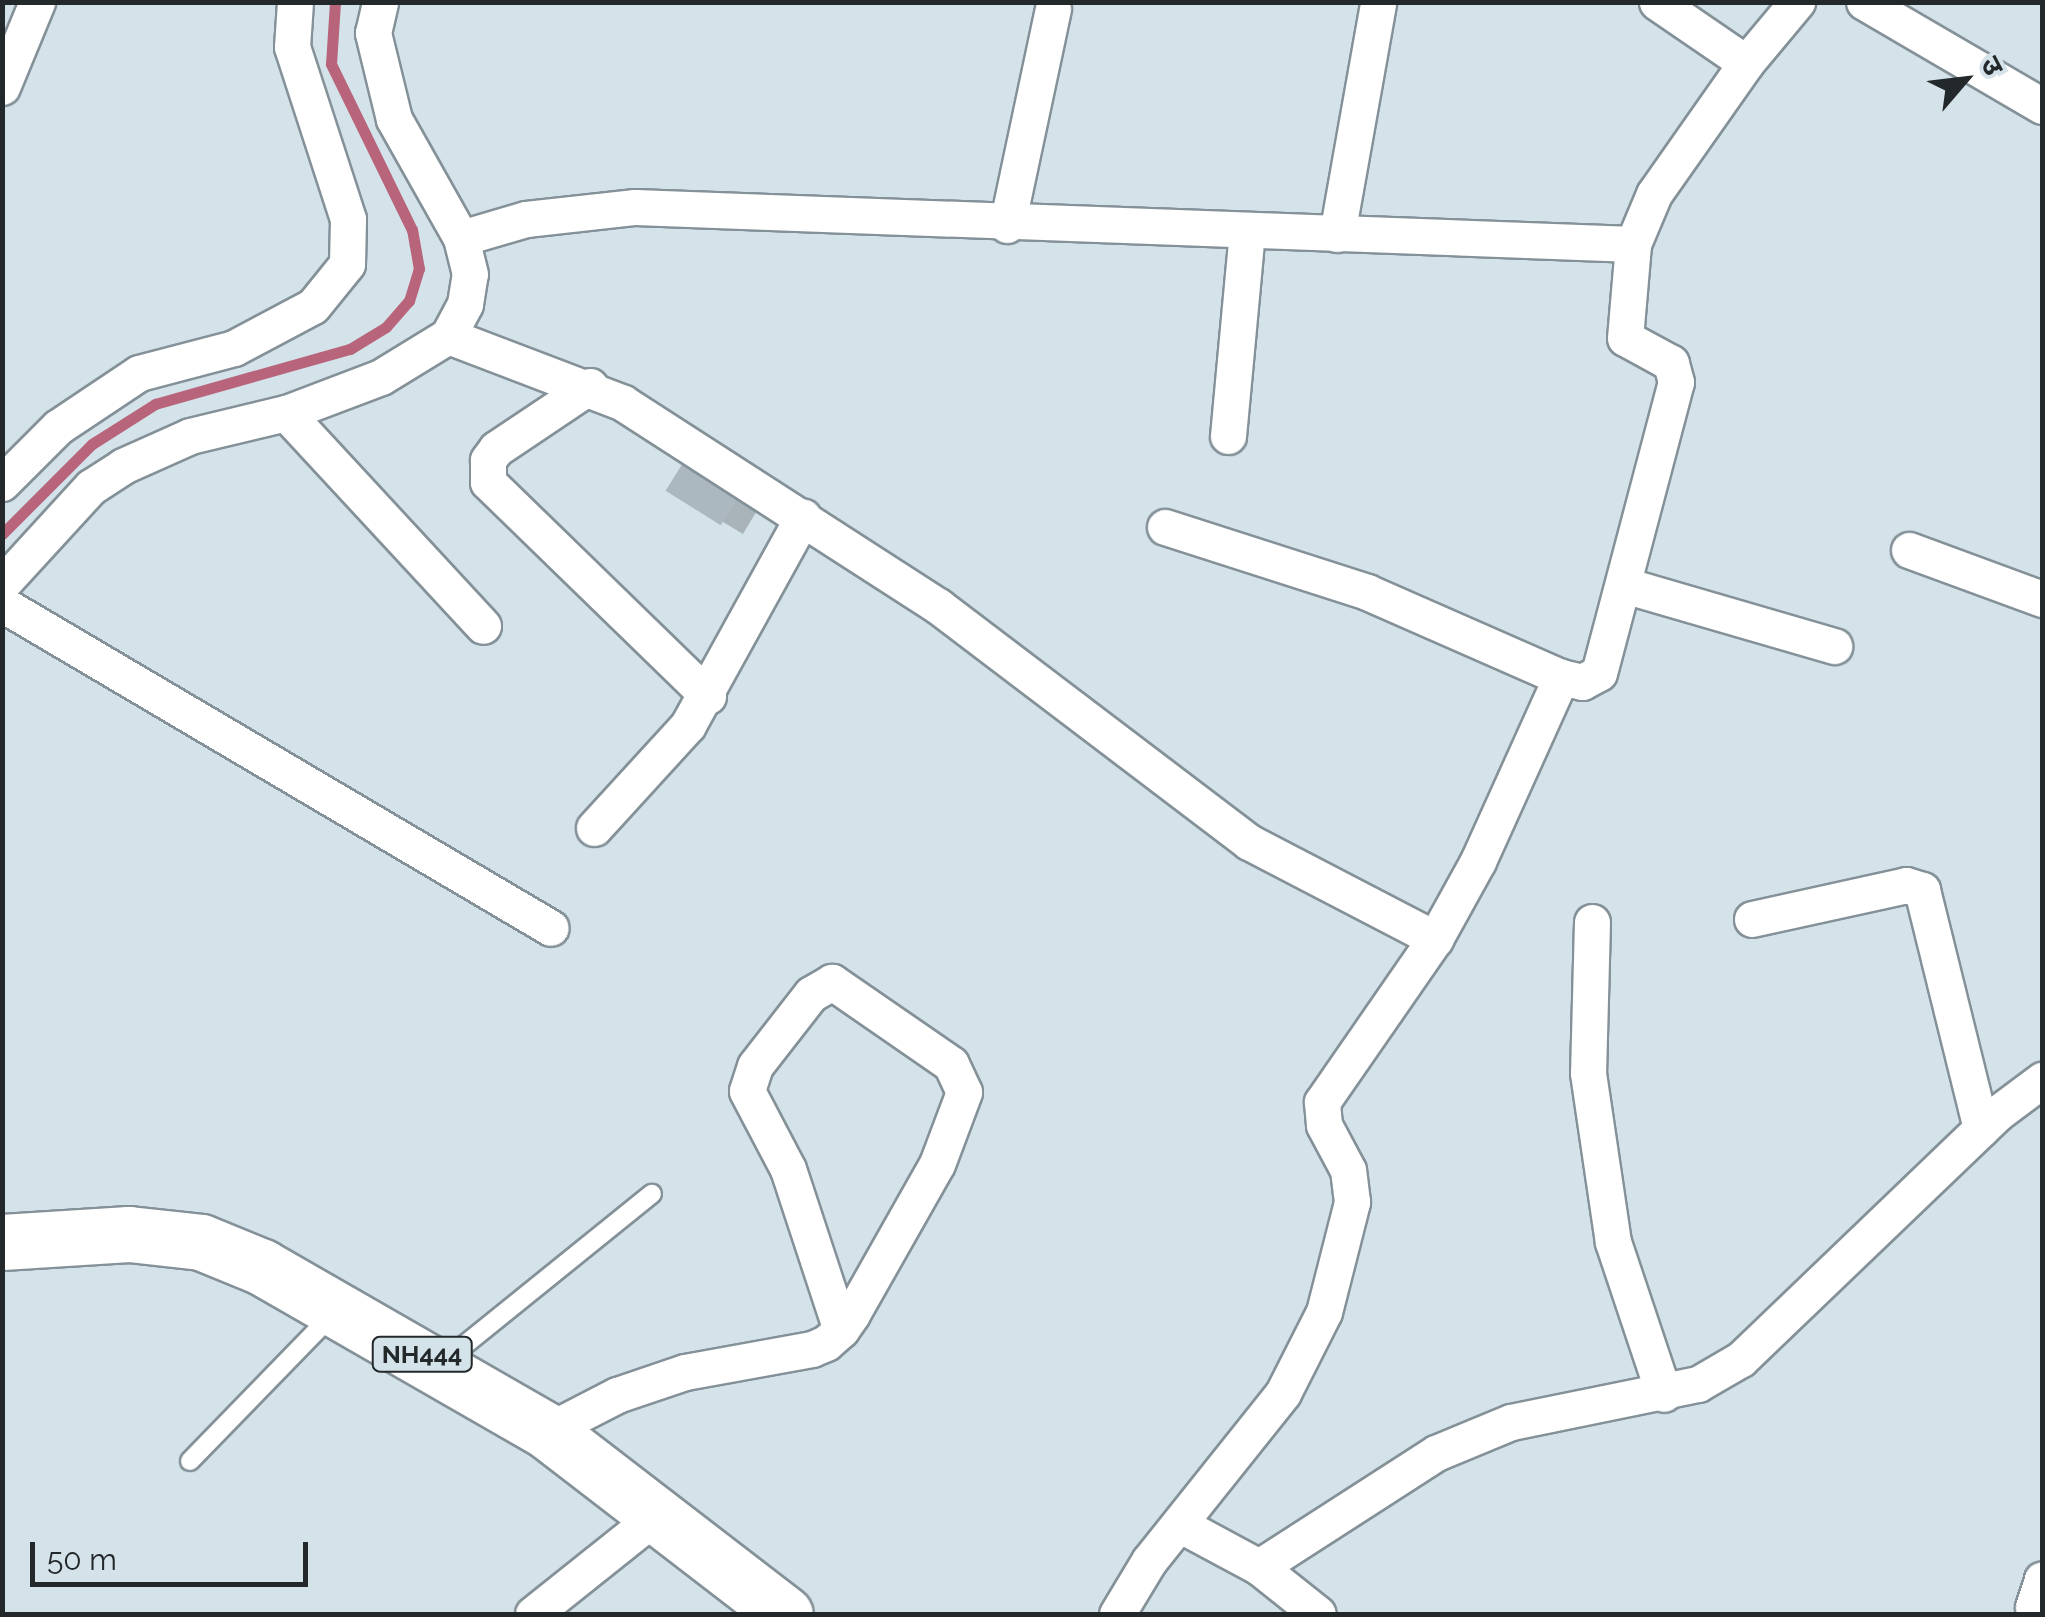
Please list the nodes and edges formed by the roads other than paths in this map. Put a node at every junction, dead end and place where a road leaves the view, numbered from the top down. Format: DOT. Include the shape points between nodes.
graph roads {
  1 [pos="37,2"];
  2 [pos="295,2"];
  3 [pos="380,2"];
  4 [pos="1657,2"];
  5 [pos="1797,2"];
  6 [pos="1864,2"];
  7 [pos="1378,4"];
  8 [pos="1053,9"];
  9 [pos="12,47"];
  10 [pos="1746,63"];
  11 [pos="2,87"];
  12 [pos="2042,106"];
  13 [pos="1007,225"];
  14 [pos="1247,231"];
  15 [pos="1337,234"];
  16 [pos="462,238"];
  17 [pos="1634,244"];
  18 [pos="448,336"];
  19 [pos="590,386"];
  20 [pos="286,412"];
  21 [pos="1228,436"];
  22 [pos="2,484"];
  23 [pos="803,517"];
  24 [pos="1164,527"];
  25 [pos="1908,550"];
  26 [pos="2,584"];
  27 [pos="1624,585"];
  28 [pos="2042,599"];
  29 [pos="2,604"];
  30 [pos="483,626"];
  31 [pos="1834,646"];
  32 [pos="1560,677"];
  33 [pos="708,696"];
  34 [pos="594,828"];
  35 [pos="1752,919"];
  36 [pos="1592,922"];
  37 [pos="552,928"];
  38 [pos="1435,939"];
  39 [pos="2042,1080"];
  40 [pos="1981,1129"];
  41 [pos="652,1194"];
  42 [pos="2,1242"];
  43 [pos="340,1307"];
  44 [pos="841,1330"];
  45 [pos="440,1365"];
  46 [pos="1664,1394"];
  47 [pos="548,1431"];
  48 [pos="190,1462"];
  49 [pos="657,1515"];
  50 [pos="1179,1524"];
  51 [pos="1258,1568"];
  52 [pos="533,1614"];
  53 [pos="785,1614"];
  54 [pos="1118,1614"];
  55 [pos="1318,1614"];
  1 -- 9 [label="street"];
  2 -- 22 [label="street" via="292,47 348,218 347,264 313,306 234,348 139,373 58,427"];
  3 -- 16 [label="street" via="373,33 394,119"];
  4 -- 10 [label="street"];
  5 -- 10 [label="street"];
  6 -- 12 [label="street"];
  7 -- 15 [label="street"];
  8 -- 13 [label="street"];
  9 -- 11 [label="street"];
  10 -- 17 [label="street" via="1654,194"];
  13 -- 14 [label="street"];
  13 -- 16 [label="street" via="634,207 545,216"];
  14 -- 15 [label="street"];
  14 -- 21 [label="street"];
  15 -- 17 [label="street"];
  16 -- 18 [label="street" via="468,290"];
  17 -- 27 [label="street" via="1625,338 1671,364 1676,382"];
  18 -- 19 [label="street"];
  18 -- 20 [label="street" via="382,377"];
  19 -- 23 [label="street"];
  19 -- 33 [label="street" via="496,450 488,460 488,482"];
  20 -- 26 [label="street" via="190,436 123,466 91,486"];
  20 -- 30 [label="street"];
  23 -- 33 [label="street"];
  23 -- 38 [label="street" via="938,606 1249,842"];
  24 -- 32 [label="street" via="1367,592"];
  25 -- 28 [label="street"];
  27 -- 31 [label="street"];
  27 -- 32 [label="street" via="1599,673 1582,682"];
  29 -- 37 [label="street"];
  32 -- 38 [label="street" via="1478,862"];
  33 -- 34 [label="street"];
  35 -- 40 [label="street" via="1906,885 1922,890"];
  36 -- 46 [label="street" via="1588,1073 1614,1242"];
  38 -- 50 [label="street" via="1322,1102 1352,1202 1324,1312 1282,1393"];
  39 -- 40 [label="street"];
  40 -- 46 [label="street" via="1741,1360"];
  41 -- 45 [label="lane"];
  42 -- 43 [label="highway, NH444" via="130,1234 201,1242"];
  43 -- 45 [label="highway, NH444"];
  43 -- 48 [label="lane"];
  44 -- 44 [label="street" via="788,1168 747,1091 755,1066 811,994 832,982 951,1064 964,1092 937,1164"];
  44 -- 47 [label="street" via="812,1349 651,1384"];
  45 -- 47 [label="highway, NH444"];
  46 -- 51 [label="street" via="1512,1422 1436,1453"];
  47 -- 49 [label="highway, NH444"];
  49 -- 52 [label="street"];
  49 -- 53 [label="highway, NH444"];
  50 -- 51 [label="street"];
  50 -- 54 [label="street"];
  51 -- 55 [label="street"];
}
